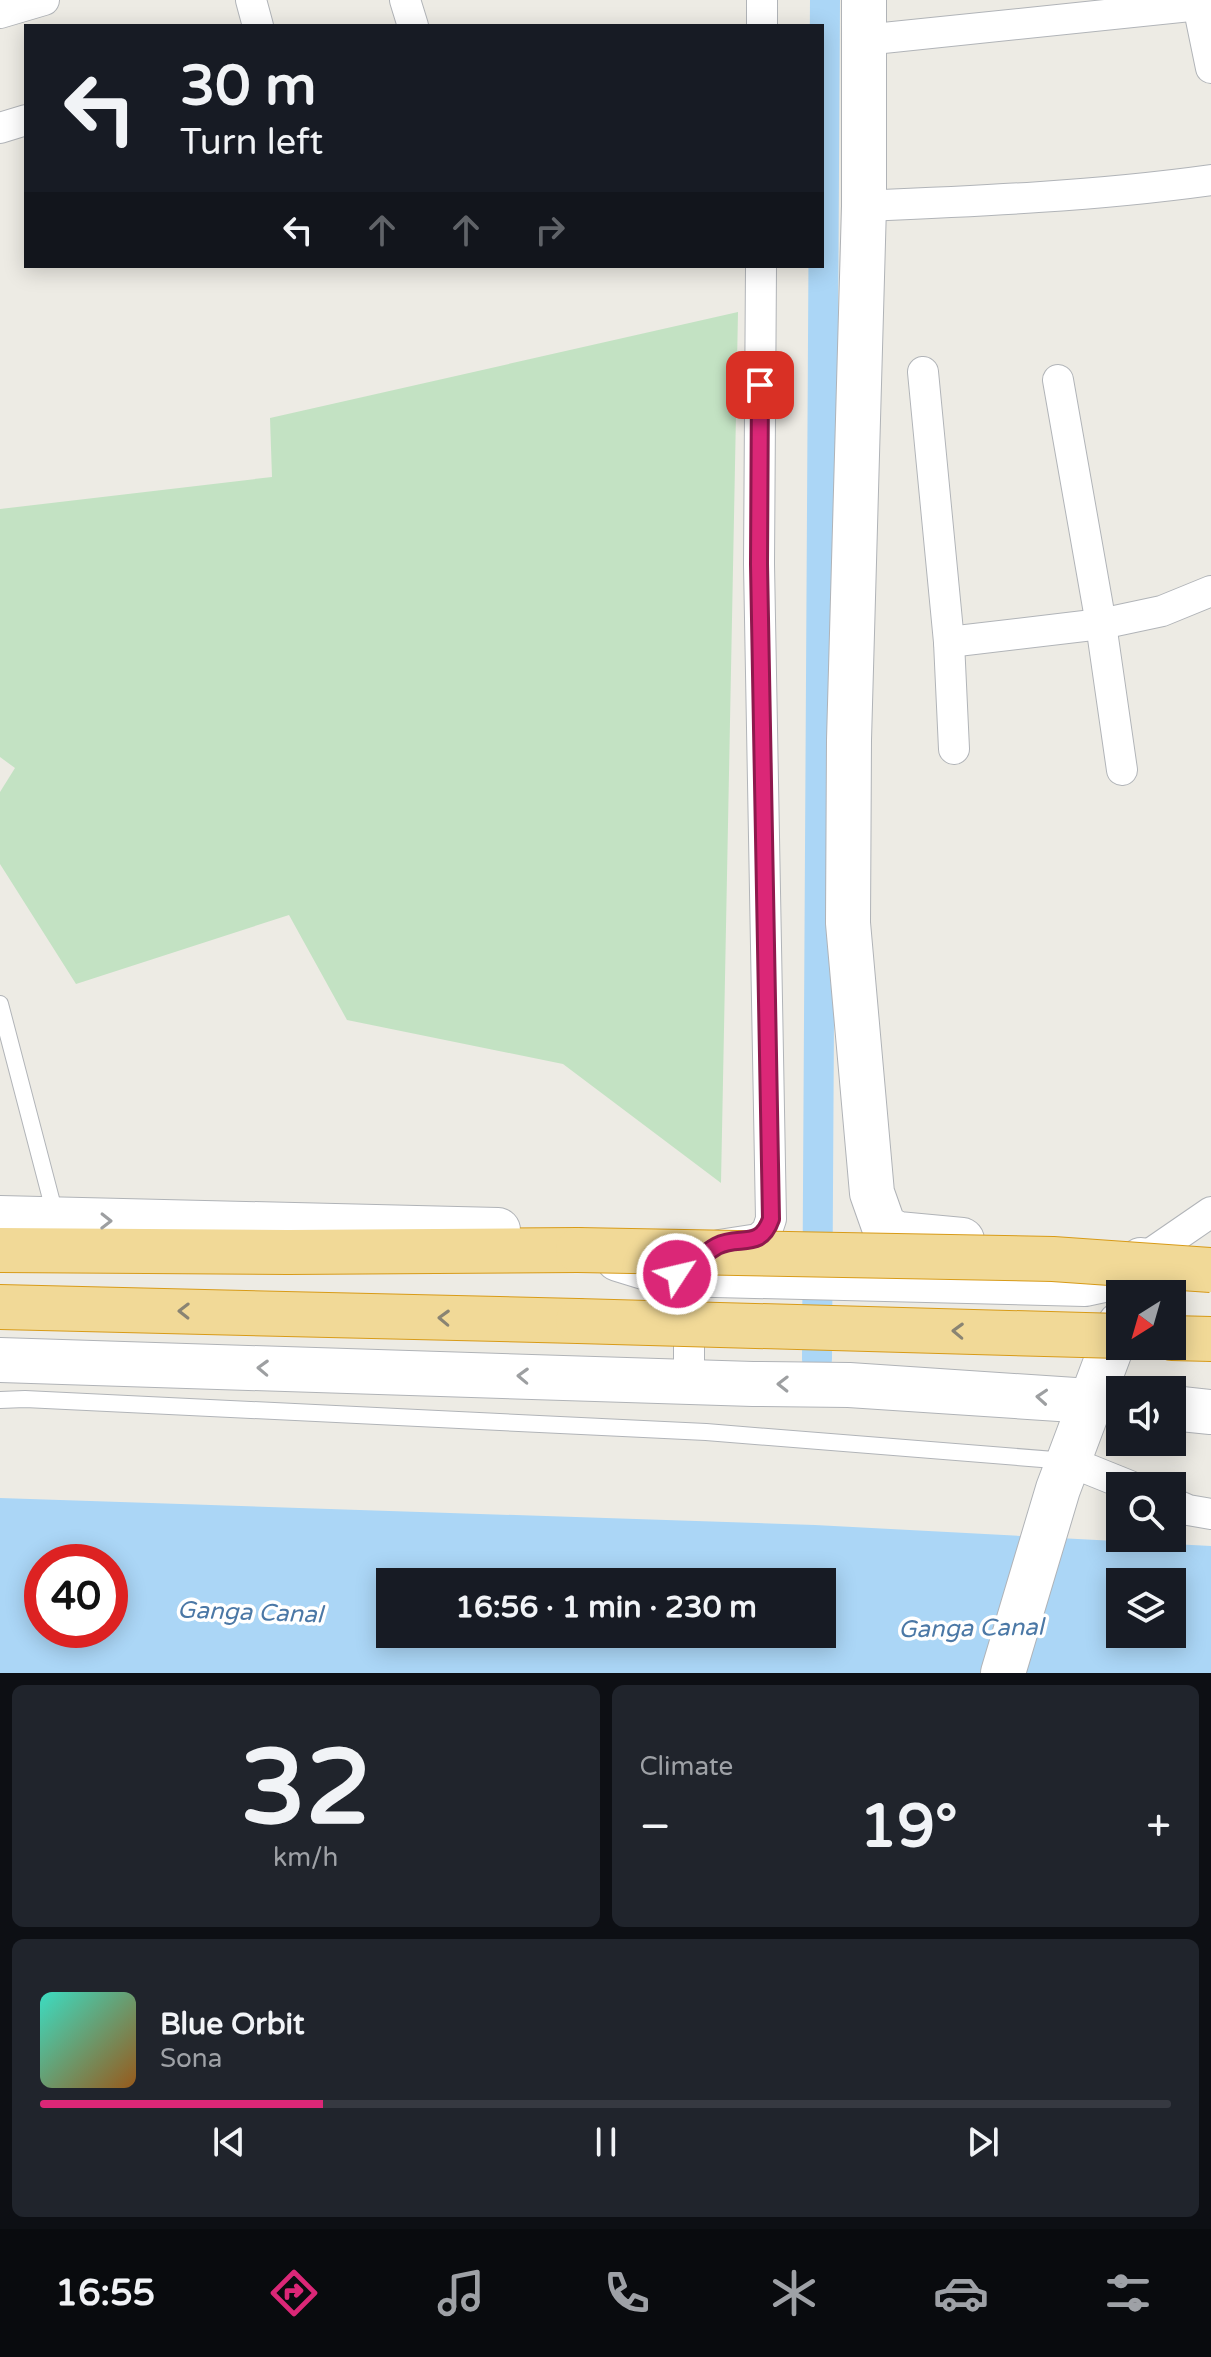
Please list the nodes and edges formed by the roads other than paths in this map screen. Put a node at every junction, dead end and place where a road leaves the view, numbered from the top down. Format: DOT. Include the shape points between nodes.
graph roads {
  1 [pos="44,0"];
  2 [pos="251,0"];
  3 [pos="405,0"];
  4 [pos="1202,3"];
  5 [pos="0,13"];
  6 [pos="864,20"];
  7 [pos="257,24"];
  8 [pos="412,24"];
  9 [pos="1211,68"];
  10 [pos="24,121"];
  11 [pos="0,128"];
  12 [pos="1211,180"];
  13 [pos="864,206"];
  14 [pos="761,268"];
  15 [pos="923,372"];
  16 [pos="1058,380"];
  17 [pos="1211,591"];
  18 [pos="1101,624"];
  19 [pos="949,642"];
  20 [pos="954,749"];
  21 [pos="1122,770"];
  22 [pos="0,1004"];
  23 [pos="1211,1212"];
  24 [pos="0,1218"];
  25 [pos="57,1219"];
  26 [pos="0,1250"];
  27 [pos="1211,1259"];
  28 [pos="1211,1270"];
  29 [pos="689,1274"];
  30 [pos="1139,1275"];
  31 [pos="0,1307"];
  32 [pos="1106,1336"];
  33 [pos="0,1360"];
  34 [pos="1113,1360"];
  35 [pos="689,1381"];
  36 [pos="0,1400"];
  37 [pos="1105,1402"];
  38 [pos="1186,1409"];
  39 [pos="1211,1412"];
  40 [pos="1063,1475"];
  41 [pos="1106,1482"];
  42 [pos="1186,1509"];
  43 [pos="1211,1514"];
  44 [pos="1003,1673"];
  1 -- 5 [label="street"];
  2 -- 7 [label="street"];
  3 -- 8 [label="street"];
  4 -- 6 [label="street" via="1036,24"];
  4 -- 9 [label="street"];
  6 -- 13 [label="street"];
  10 -- 11 [label="street"];
  12 -- 13 [label="street" via="1017,200"];
  13 -- 30 [label="street" via="848,923 872,1193 884,1227 898,1234"];
  14 -- 29 [label="street" via="759,564 771,1219 758,1239 719,1245"];
  15 -- 19 [label="street"];
  16 -- 18 [label="street"];
  17 -- 18 [label="street" via="1162,611"];
  18 -- 19 [label="street"];
  18 -- 21 [label="street"];
  19 -- 20 [label="street"];
  22 -- 25 [label="lane"];
  23 -- 30 [label="street"];
  24 -- 25 [label="street"];
  25 -- 29 [label="street, one-way" via="519,1231 552,1235 644,1267"];
  26 -- 28 [label="highway, bridge" via="578,1250 1053,1259"];
  27 -- 30 [label="street"];
  29 -- 30 [label="street" via="1085,1284"];
  29 -- 35 [label="street"];
  32 -- 31 [label="highway, one-way, bridge"];
  35 -- 33 [label="street, one-way"];
  34 -- 37 [label="street"];
  37 -- 35 [label="street, one-way" via="849,1385"];
  36 -- 40 [label="lane" via="706,1432"];
  37 -- 40 [label="street"];
  38 -- 39 [label="street"];
  40 -- 41 [label="street"];
  40 -- 44 [label="street"];
  42 -- 43 [label="street"];
}
